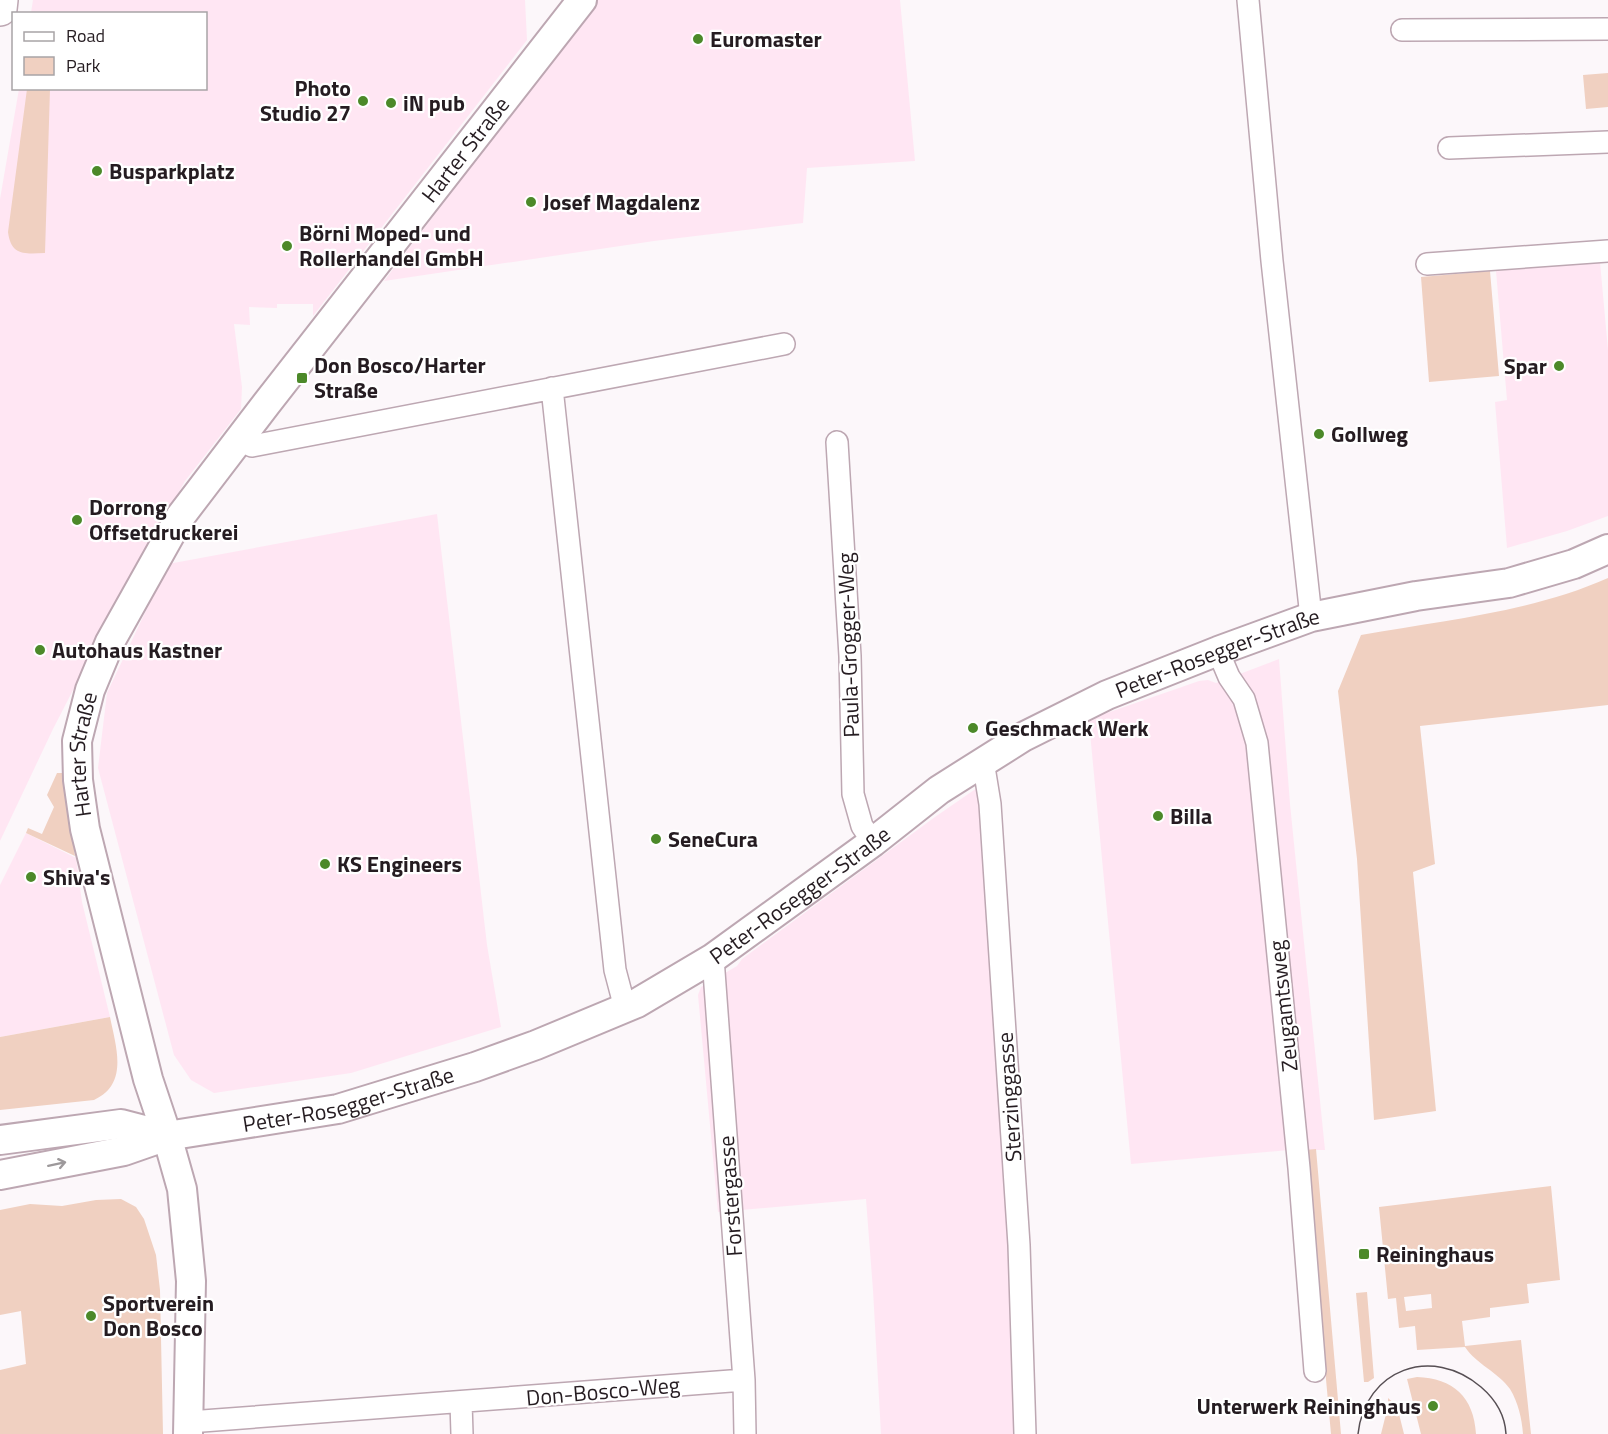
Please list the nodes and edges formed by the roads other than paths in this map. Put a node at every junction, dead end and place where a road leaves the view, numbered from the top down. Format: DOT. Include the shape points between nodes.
graph roads {
  1 [pos="1,0"];
  2 [pos="582,0"];
  3 [pos="1248,0"];
  4 [pos="0,9"];
  5 [pos="1608,29"];
  6 [pos="1402,30"];
  7 [pos="1608,142"];
  8 [pos="1449,148"];
  9 [pos="1608,251"];
  10 [pos="1427,264"];
  11 [pos="784,344"];
  12 [pos="552,388"];
  13 [pos="240,440"];
  14 [pos="837,442"];
  15 [pos="1608,549"];
  16 [pos="1311,616"];
  17 [pos="1218,651"];
  18 [pos="983,761"];
  19 [pos="873,842"];
  20 [pos="712,958"];
  21 [pos="625,1008"];
  22 [pos="167,1136"];
  23 [pos="0,1140"];
  24 [pos="0,1175"];
  25 [pos="1315,1371"];
  26 [pos="744,1380"];
  27 [pos="461,1402"];
  28 [pos="188,1428"];
  29 [pos="462,1434"];
  30 [pos="745,1434"];
  31 [pos="1025,1434"];
  1 -- 4 [label="main road"];
  2 -- 13 [label="main road, Harter Straße"];
  3 -- 16 [label="street"];
  5 -- 6 [label="street"];
  7 -- 8 [label="street"];
  9 -- 10 [label="street"];
  11 -- 12 [label="street"];
  12 -- 13 [label="street" via="252,446"];
  12 -- 21 [label="street" via="615,970"];
  13 -- 22 [label="main road, Harter Straße" via="180,517 110,642 90,690 77,741 85,829 148,1079"];
  14 -- 19 [label="street, Paula-Grogger-Weg" via="850,656 853,794 862,826"];
  15 -- 16 [label="main road, Peter-Rosegger-Straße" via="1574,564 1509,583"];
  16 -- 17 [label="main road, Peter-Rosegger-Straße"];
  17 -- 18 [label="main road, Peter-Rosegger-Straße" via="1107,695"];
  17 -- 25 [label="street, Zeugamtsweg" via="1244,699 1257,743"];
  18 -- 19 [label="main road, Peter-Rosegger-Straße"];
  18 -- 31 [label="street, Sterzinggasse" via="990,804 1018,1245"];
  19 -- 20 [label="main road, Peter-Rosegger-Straße"];
  20 -- 21 [label="main road, Peter-Rosegger-Straße"];
  20 -- 26 [label="street, Forstergasse"];
  21 -- 22 [label="main road, Peter-Rosegger-Straße" via="476,1067 338,1109"];
  22 -- 23 [label="main road, Peter-Rosegger-Straße" via="121,1124"];
  24 -- 22 [label="main road, Peter-Rosegger-Straße, one-way" via="124,1151"];
  22 -- 28 [label="main road, Harter Straße" via="182,1189 191,1281"];
  26 -- 27 [label="street, Don-Bosco-Weg"];
  26 -- 30 [label="street, Forstergasse"];
  27 -- 28 [label="street, Don-Bosco-Weg"];
  27 -- 29 [label="street"];
}
